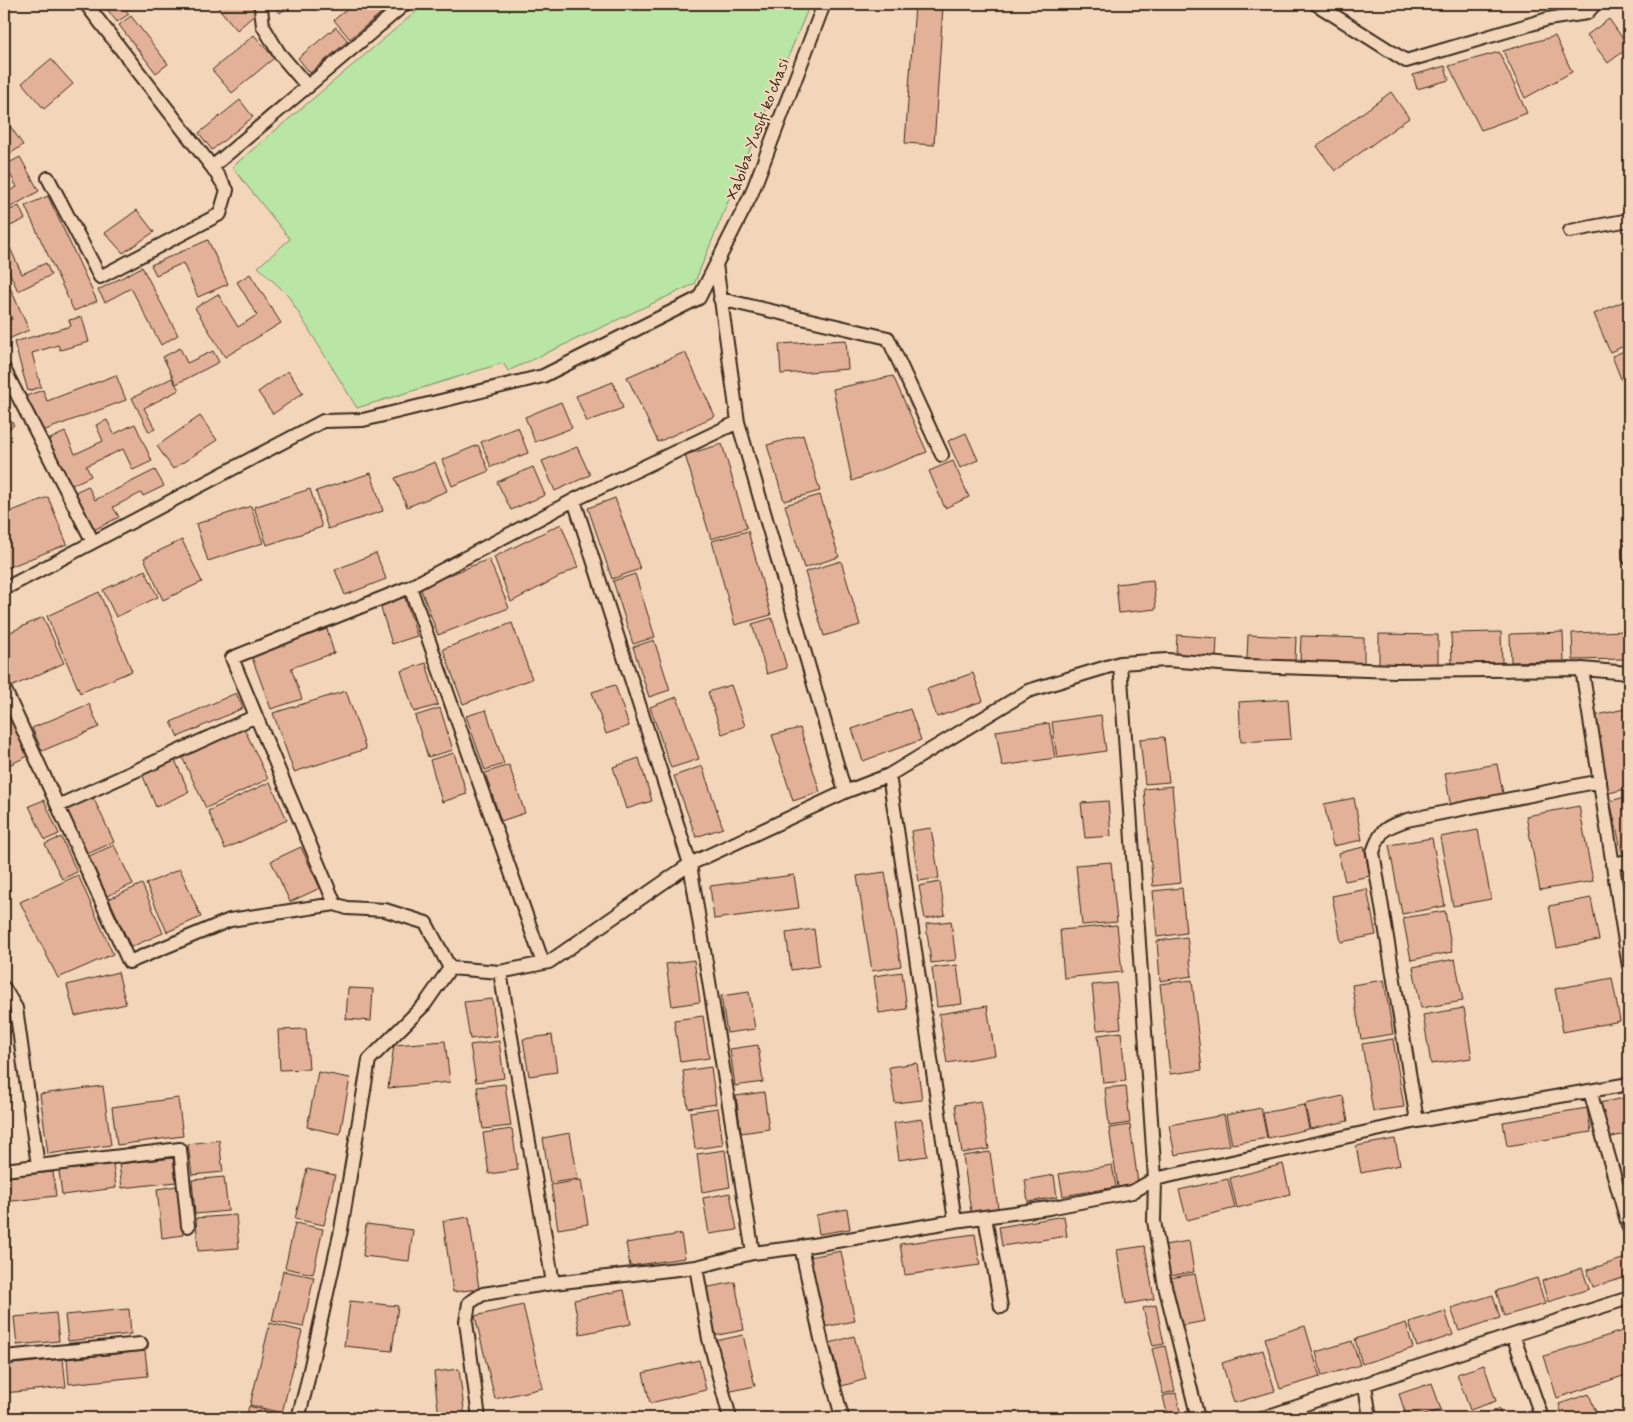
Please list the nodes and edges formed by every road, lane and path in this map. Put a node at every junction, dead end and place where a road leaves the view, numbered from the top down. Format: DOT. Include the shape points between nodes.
graph roads {
  1 [pos="86,4"];
  2 [pos="405,4"];
  3 [pos="824,4"];
  4 [pos="1316,4"];
  5 [pos="1588,7"];
  6 [pos="261,8"];
  7 [pos="308,86"];
  8 [pos="212,167"];
  9 [pos="48,178"];
  10 [pos="1629,220"];
  11 [pos="1570,231"];
  12 [pos="716,264"];
  13 [pos="720,299"];
  14 [pos="4,369"];
  15 [pos="738,422"];
  16 [pos="942,455"];
  17 [pos="574,500"];
  18 [pos="93,542"];
  19 [pos="1629,550"];
  20 [pos="1629,558"];
  21 [pos="410,587"];
  22 [pos="4,589"];
  23 [pos="1120,664"];
  24 [pos="1582,669"];
  25 [pos="1629,674"];
  26 [pos="4,688"];
  27 [pos="256,716"];
  28 [pos="889,775"];
  29 [pos="1600,781"];
  30 [pos="845,792"];
  31 [pos="58,806"];
  32 [pos="1629,861"];
  33 [pos="690,864"];
  34 [pos="1612,864"];
  35 [pos="335,904"];
  36 [pos="543,963"];
  37 [pos="1629,967"];
  38 [pos="450,968"];
  39 [pos="500,972"];
  40 [pos="4,988"];
  41 [pos="1629,1084"];
  42 [pos="1590,1091"];
  43 [pos="1417,1121"];
  44 [pos="38,1166"];
  45 [pos="4,1170"];
  46 [pos="1155,1179"];
  47 [pos="985,1217"];
  48 [pos="955,1221"];
  49 [pos="188,1226"];
  50 [pos="1629,1228"];
  51 [pos="801,1247"];
  52 [pos="753,1253"];
  53 [pos="696,1268"];
  54 [pos="553,1282"];
  55 [pos="1629,1298"];
  56 [pos="1001,1307"];
  57 [pos="1513,1335"];
  58 [pos="142,1344"];
  59 [pos="4,1357"];
  60 [pos="1365,1386"];
  61 [pos="842,1417"];
  62 [pos="298,1418"];
  63 [pos="479,1418"];
  64 [pos="730,1418"];
  65 [pos="1198,1418"];
  66 [pos="1263,1418"];
  67 [pos="1370,1418"];
  68 [pos="1542,1418"];
  1 -- 8 [label="street"];
  2 -- 7 [label="street"];
  3 -- 12 [label="street, Xabiba Yusufi ko'chasi" via="752,195"];
  4 -- 5 [label="street" via="1406,61"];
  6 -- 7 [label="street" via="263,26 279,53"];
  7 -- 8 [label="street"];
  8 -- 9 [label="street" via="226,190 220,214 100,277"];
  10 -- 11 [label="street"];
  12 -- 13 [label="street"];
  12 -- 18 [label="street, Xabiba Yusufi ko'chasi" via="699,298 543,376 363,420 323,421"];
  13 -- 15 [label="street"];
  13 -- 16 [label="street" via="888,338"];
  14 -- 18 [label="street"];
  15 -- 17 [label="street"];
  15 -- 30 [label="street"];
  17 -- 21 [label="street"];
  17 -- 33 [label="street"];
  18 -- 22 [label="street, Xabiba Yusufi ko'chasi"];
  19 -- 20 [label="street"];
  21 -- 27 [label="street" via="232,658"];
  21 -- 36 [label="street"];
  23 -- 24 [label="street" via="1167,660 1396,671"];
  23 -- 28 [label="street" via="1028,691"];
  23 -- 46 [label="street"];
  24 -- 25 [label="street"];
  24 -- 29 [label="street"];
  26 -- 31 [label="street"];
  27 -- 31 [label="street"];
  27 -- 35 [label="street"];
  28 -- 30 [label="street"];
  28 -- 48 [label="street"];
  29 -- 34 [label="street"];
  29 -- 43 [label="street" via="1407,820 1387,827 1378,837 1373,852"];
  30 -- 33 [label="street"];
  31 -- 35 [label="street" via="129,962 230,920"];
  32 -- 34 [label="street"];
  33 -- 36 [label="street" via="549,962"];
  33 -- 52 [label="street"];
  34 -- 37 [label="street"];
  35 -- 38 [label="street" via="347,908 385,910 426,923"];
  36 -- 39 [label="street"];
  38 -- 39 [label="street"];
  38 -- 62 [label="street" via="426,1004 369,1060 341,1230"];
  39 -- 54 [label="street"];
  40 -- 44 [label="street" via="16,1008"];
  41 -- 42 [label="street"];
  42 -- 43 [label="street"];
  42 -- 50 [label="street"];
  43 -- 46 [label="street"];
  44 -- 45 [label="street"];
  44 -- 49 [label="street" via="180,1149"];
  46 -- 47 [label="street" via="1132,1192"];
  46 -- 65 [label="street" via="1154,1221 1165,1286"];
  47 -- 48 [label="street"];
  47 -- 56 [label="street"];
  48 -- 51 [label="street"];
  51 -- 52 [label="street"];
  51 -- 61 [label="street"];
  52 -- 53 [label="street"];
  53 -- 54 [label="street"];
  53 -- 64 [label="street" via="709,1340"];
  54 -- 63 [label="street" via="483,1294 469,1303 466,1322"];
  55 -- 57 [label="street"];
  57 -- 60 [label="street"];
  57 -- 68 [label="street"];
  58 -- 59 [label="street"];
  60 -- 66 [label="street"];
  60 -- 67 [label="street"];
}
